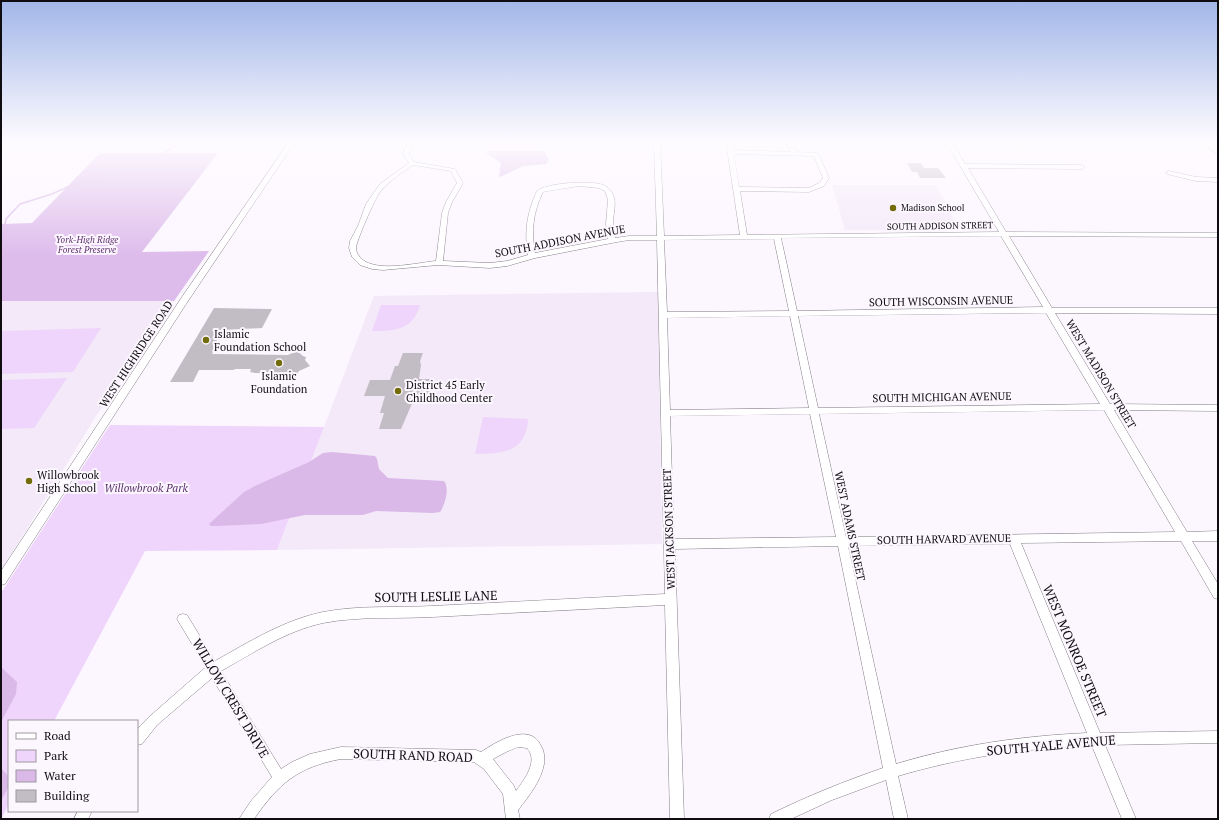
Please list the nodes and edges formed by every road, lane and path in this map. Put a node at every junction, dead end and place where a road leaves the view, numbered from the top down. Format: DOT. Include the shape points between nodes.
graph roads {
  1 [pos="266,180"];
  2 [pos="389,180"];
  3 [pos="459,180"];
  4 [pos="658,180"];
  5 [pos="736,180"];
  6 [pos="824,180"];
  7 [pos="972,180"];
  8 [pos="737,189"];
  9 [pos="1004,234"];
  10 [pos="1218,235"];
  11 [pos="777,237"];
  12 [pos="661,238"];
  13 [pos="744,238"];
  14 [pos="612,241"];
  15 [pos="532,257"];
  16 [pos="439,263"];
  17 [pos="1050,311"];
  18 [pos="1218,311"];
  19 [pos="793,313"];
  20 [pos="664,315"];
  21 [pos="1108,407"];
  22 [pos="1218,408"];
  23 [pos="814,411"];
  24 [pos="666,413"];
  25 [pos="1184,536"];
  26 [pos="1218,536"];
  27 [pos="1013,538"];
  28 [pos="841,541"];
  29 [pos="670,544"];
  30 [pos="1,580"];
  31 [pos="1218,594"];
  32 [pos="671,600"];
  33 [pos="182,619"];
  34 [pos="213,669"];
  35 [pos="1218,737"];
  36 [pos="138,738"];
  37 [pos="1097,740"];
  38 [pos="482,759"];
  39 [pos="890,772"];
  40 [pos="279,777"];
  41 [pos="512,814"];
  42 [pos="246,819"];
  43 [pos="677,819"];
  44 [pos="776,819"];
  45 [pos="901,819"];
  46 [pos="1129,819"];
  1 -- 30 [label="street, WEST HIGHRIDGE ROAD"];
  2 -- 16 [label="street, SOUTH ADDISON AVENUE" via="370,204 353,243 352,250 358,261 389,268"];
  3 -- 16 [label="street" via="459,186 445,213"];
  4 -- 12 [label="street, WEST JACKSON STREET"];
  5 -- 8 [label="street"];
  6 -- 8 [label="street" via="819,187 805,190"];
  7 -- 9 [label="street, WEST MADISON STREET"];
  8 -- 13 [label="street"];
  9 -- 10 [label="street, SOUTH ADDISON STREET"];
  9 -- 11 [label="street, SOUTH ADDISON STREET"];
  9 -- 17 [label="street, WEST MADISON STREET"];
  11 -- 13 [label="street, SOUTH ADDISON STREET"];
  11 -- 19 [label="street, WEST ADAMS STREET"];
  12 -- 13 [label="street, SOUTH ADDISON STREET"];
  12 -- 14 [label="street, SOUTH ADDISON AVENUE"];
  12 -- 20 [label="street, WEST JACKSON STREET"];
  14 -- 15 [label="street, SOUTH ADDISON AVENUE"];
  14 -- 15 [label="street" via="609,193 596,185 563,185 540,191 534,201 529,237"];
  15 -- 16 [label="street, SOUTH ADDISON AVENUE" via="489,266"];
  17 -- 18 [label="street, SOUTH WISCONSIN AVENUE"];
  17 -- 19 [label="street, SOUTH WISCONSIN AVENUE"];
  17 -- 21 [label="street, WEST MADISON STREET"];
  19 -- 20 [label="street, SOUTH WISCONSIN AVENUE"];
  19 -- 23 [label="street, WEST ADAMS STREET"];
  20 -- 24 [label="street, WEST JACKSON STREET"];
  21 -- 22 [label="street, SOUTH MICHIGAN AVENUE"];
  21 -- 23 [label="street, SOUTH MICHIGAN AVENUE"];
  21 -- 25 [label="street, WEST MADISON STREET"];
  23 -- 24 [label="street, SOUTH MICHIGAN AVENUE"];
  23 -- 28 [label="street, WEST ADAMS STREET"];
  24 -- 29 [label="street, WEST JACKSON STREET"];
  25 -- 26 [label="street, SOUTH HARVARD AVENUE"];
  25 -- 27 [label="street, SOUTH HARVARD AVENUE"];
  25 -- 31 [label="street, WEST MADISON STREET"];
  27 -- 28 [label="street, SOUTH HARVARD AVENUE"];
  27 -- 37 [label="street, WEST MONROE STREET"];
  28 -- 29 [label="street, SOUTH HARVARD AVENUE"];
  28 -- 39 [label="street, WEST ADAMS STREET"];
  29 -- 32 [label="street, WEST JACKSON STREET"];
  32 -- 34 [label="street, SOUTH LESLIE LANE" via="428,612 351,613 296,626 249,648"];
  32 -- 43 [label="street, WEST JACKSON STREET"];
  33 -- 34 [label="street, WILLOW CREST DRIVE"];
  34 -- 36 [label="street, SOUTH LESLIE LANE"];
  34 -- 40 [label="street, WILLOW CREST DRIVE"];
  35 -- 37 [label="street, SOUTH YALE AVENUE"];
  37 -- 39 [label="street, SOUTH YALE AVENUE" via="1000,747 949,756"];
  37 -- 46 [label="street, WEST MONROE STREET"];
  38 -- 40 [label="street, SOUTH RAND ROAD" via="463,755 341,753 320,756"];
  38 -- 41 [label="street, SOUTH RAND ROAD" via="509,790"];
  38 -- 41 [label="street" via="504,746 525,740 533,743 537,750 535,773"];
  39 -- 44 [label="street, SOUTH YALE AVENUE" via="833,792"];
  39 -- 45 [label="street, WEST ADAMS STREET"];
  40 -- 42 [label="street"];
}
